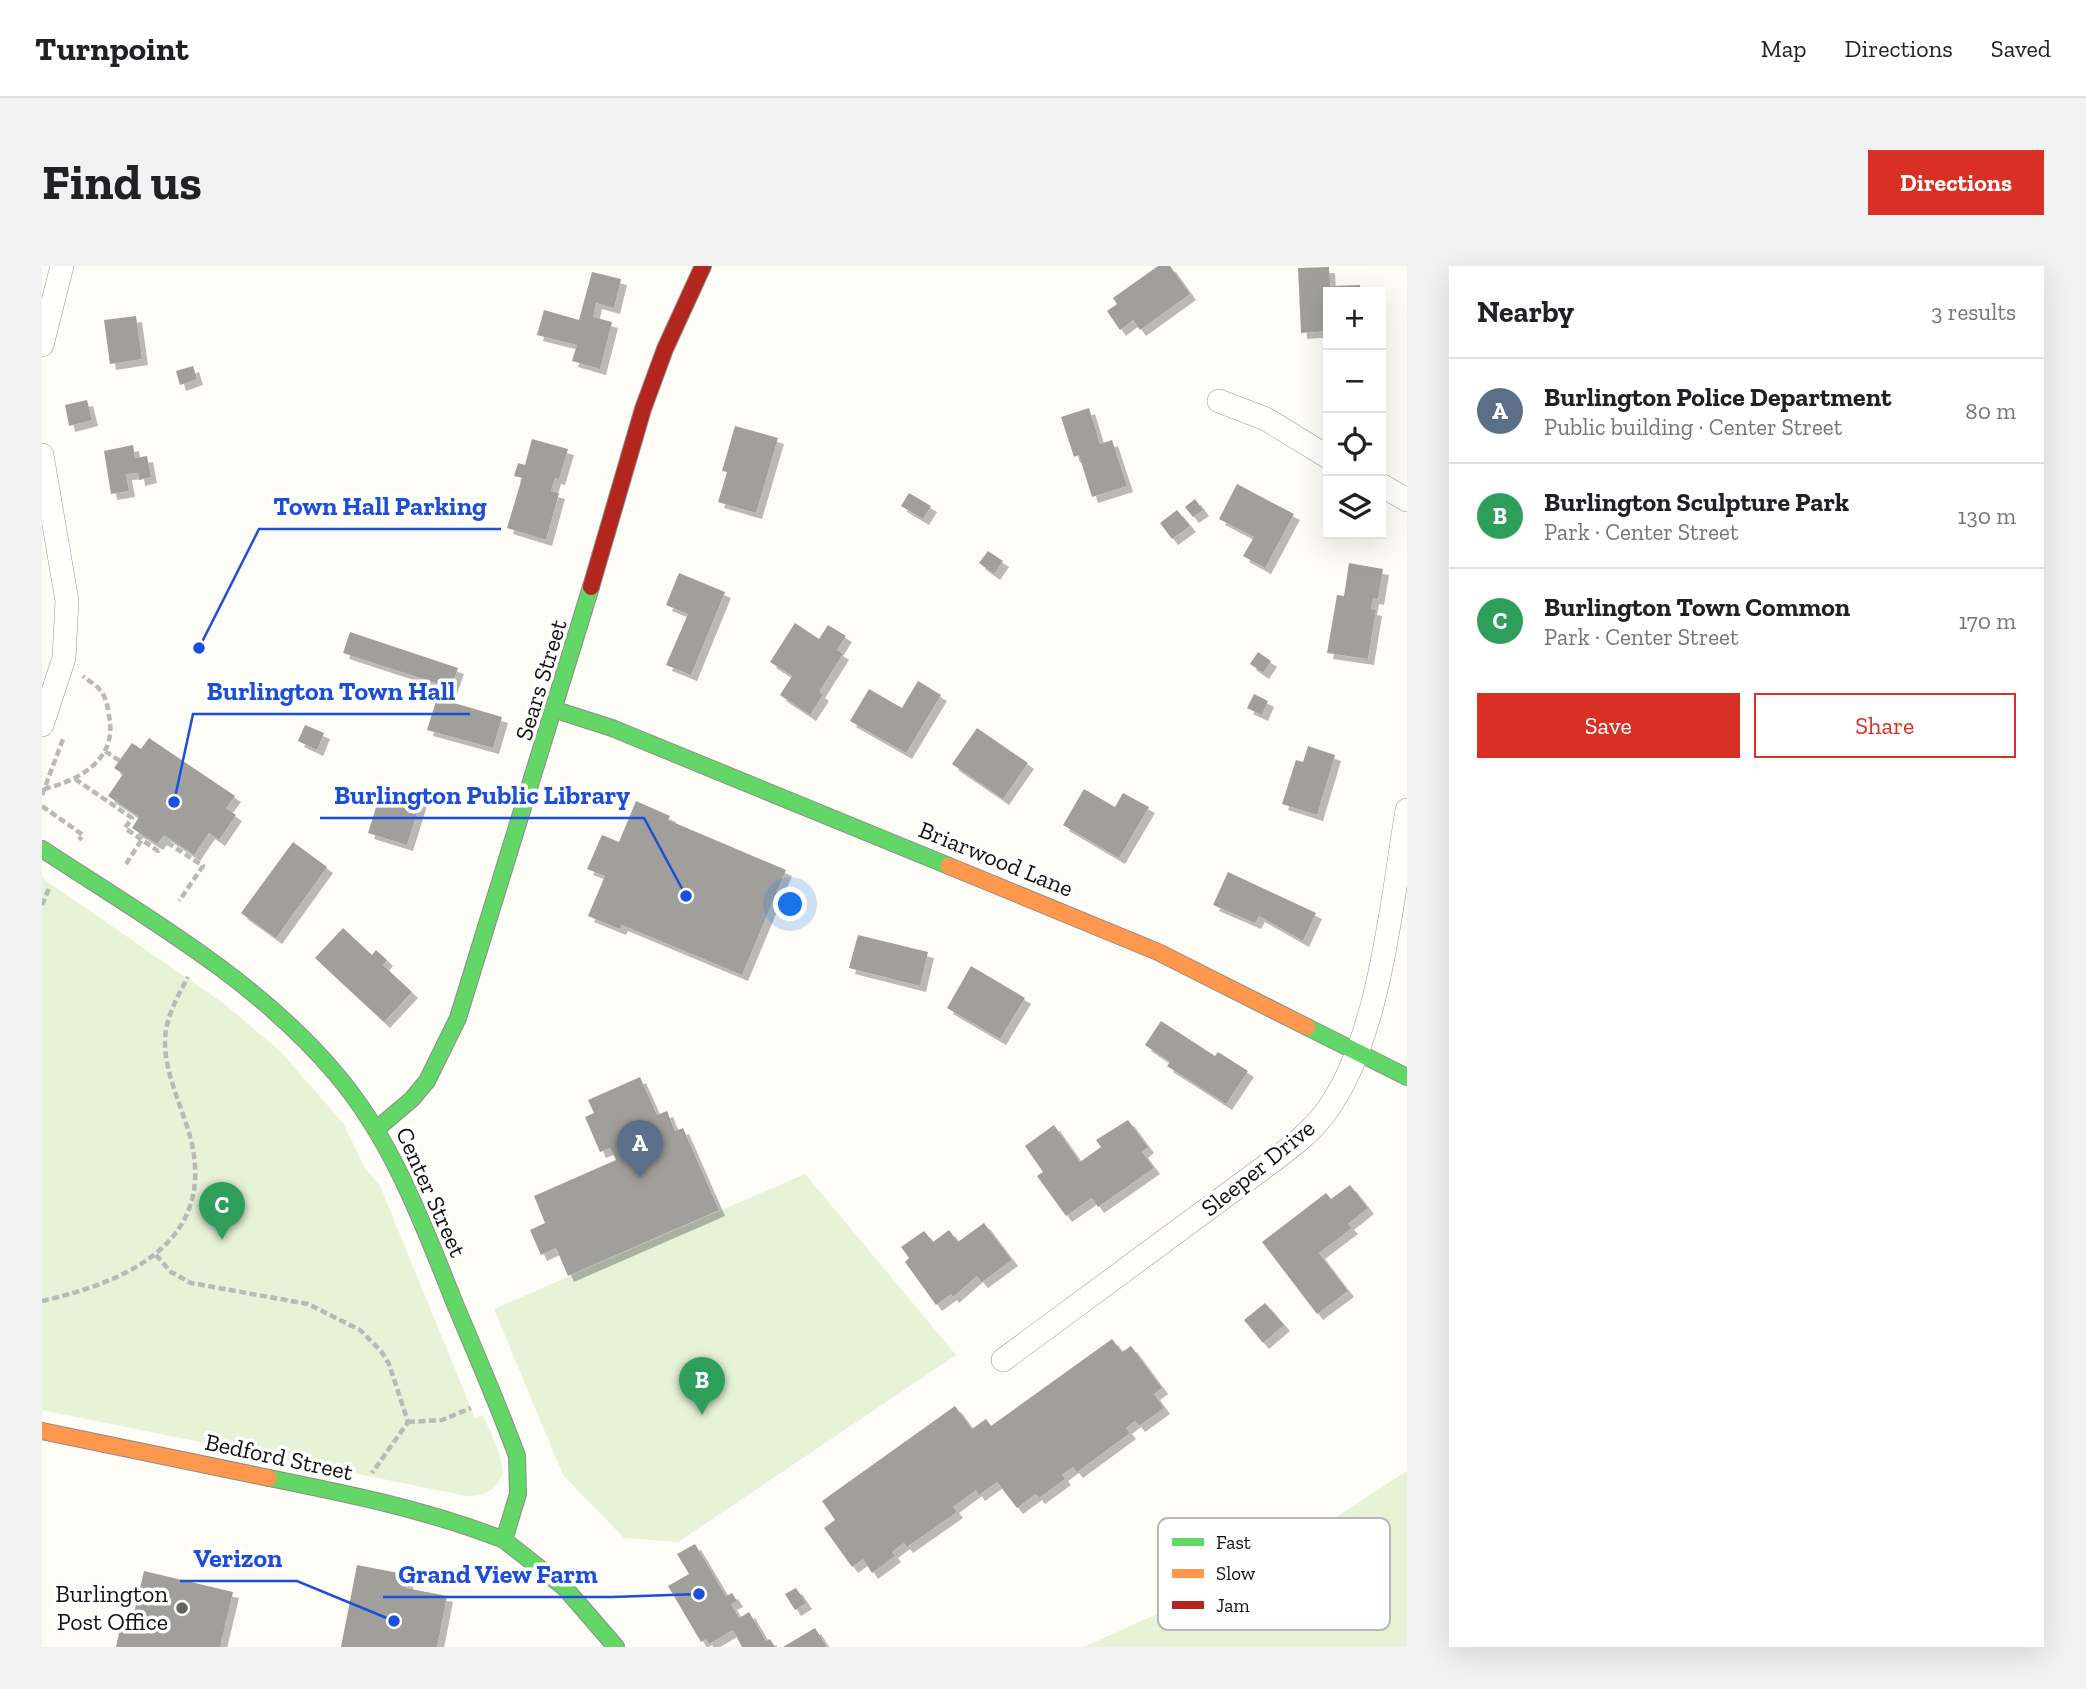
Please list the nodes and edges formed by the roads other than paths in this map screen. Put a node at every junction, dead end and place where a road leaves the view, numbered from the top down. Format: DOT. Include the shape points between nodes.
graph roads {
  1 [pos="62,266"];
  2 [pos="703,266"];
  3 [pos="42,345"];
  4 [pos="1219,401"];
  5 [pos="1323,454"];
  6 [pos="42,455"];
  7 [pos="1386,488"];
  8 [pos="1407,500"];
  9 [pos="556,710"];
  10 [pos="42,725"];
  11 [pos="1407,810"];
  12 [pos="42,849"];
  13 [pos="1356,1050"];
  14 [pos="1407,1077"];
  15 [pos="378,1128"];
  16 [pos="1003,1360"];
  17 [pos="42,1430"];
  18 [pos="504,1540"];
  19 [pos="616,1647"];
  1 -- 3 [label="street"];
  2 -- 9 [label="street, Sears Street" via="643,409"];
  4 -- 5 [label="street" via="1266,419"];
  6 -- 10 [label="street" via="67,615 61,668"];
  7 -- 8 [label="street"];
  9 -- 13 [label="street, Briarwood Lane" via="612,728 1081,918"];
  9 -- 15 [label="street, Sears Street" via="449,1042 412,1099"];
  11 -- 13 [label="street, Sleeper Drive" via="1374,992"];
  12 -- 15 [label="street, Center Street" via="248,991 302,1037"];
  13 -- 14 [label="street, Briarwood Lane"];
  13 -- 16 [label="street, Sleeper Drive" via="1331,1104 1298,1141"];
  15 -- 18 [label="street, Center Street" via="420,1216 517,1456 518,1494"];
  17 -- 18 [label="street, Bedford Street" via="367,1498 458,1522"];
  18 -- 19 [label="street" via="560,1581"];
}
